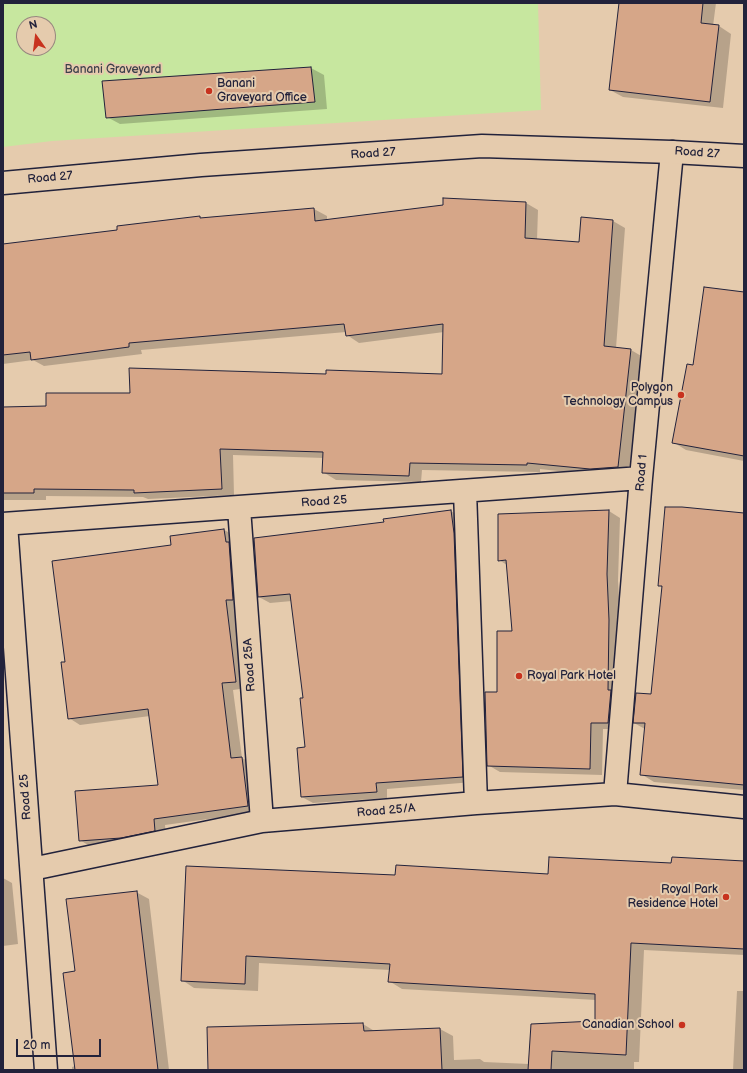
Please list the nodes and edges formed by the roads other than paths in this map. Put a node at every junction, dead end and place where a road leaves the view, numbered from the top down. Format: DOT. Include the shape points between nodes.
graph roads {
  1 [pos="672,152"];
  2 [pos="744,156"];
  3 [pos="3,183"];
  4 [pos="641,478"];
  5 [pos="465,491"];
  6 [pos="239,508"];
  7 [pos="4,524"];
  8 [pos="615,794"];
  9 [pos="476,803"];
  10 [pos="744,807"];
  11 [pos="262,821"];
  12 [pos="32,869"];
  13 [pos="46,1070"];
  1 -- 2 [label="street, Road 27"];
  1 -- 3 [label="street, Road 27" via="482,146 201,165"];
  1 -- 4 [label="street, Road 1"];
  4 -- 5 [label="street, Road 25"];
  4 -- 8 [label="street, Road 1"];
  5 -- 6 [label="street, Road 25"];
  5 -- 9 [label="street"];
  6 -- 7 [label="street, Road 25"];
  6 -- 11 [label="street, Road 25A"];
  7 -- 12 [label="street, Road 25"];
  8 -- 9 [label="street, Road 25/A"];
  8 -- 10 [label="street, Road 25/A"];
  9 -- 11 [label="street, Road 25/A"];
  11 -- 12 [label="street, Road 25/A"];
  12 -- 13 [label="street, Road 25"];
}
